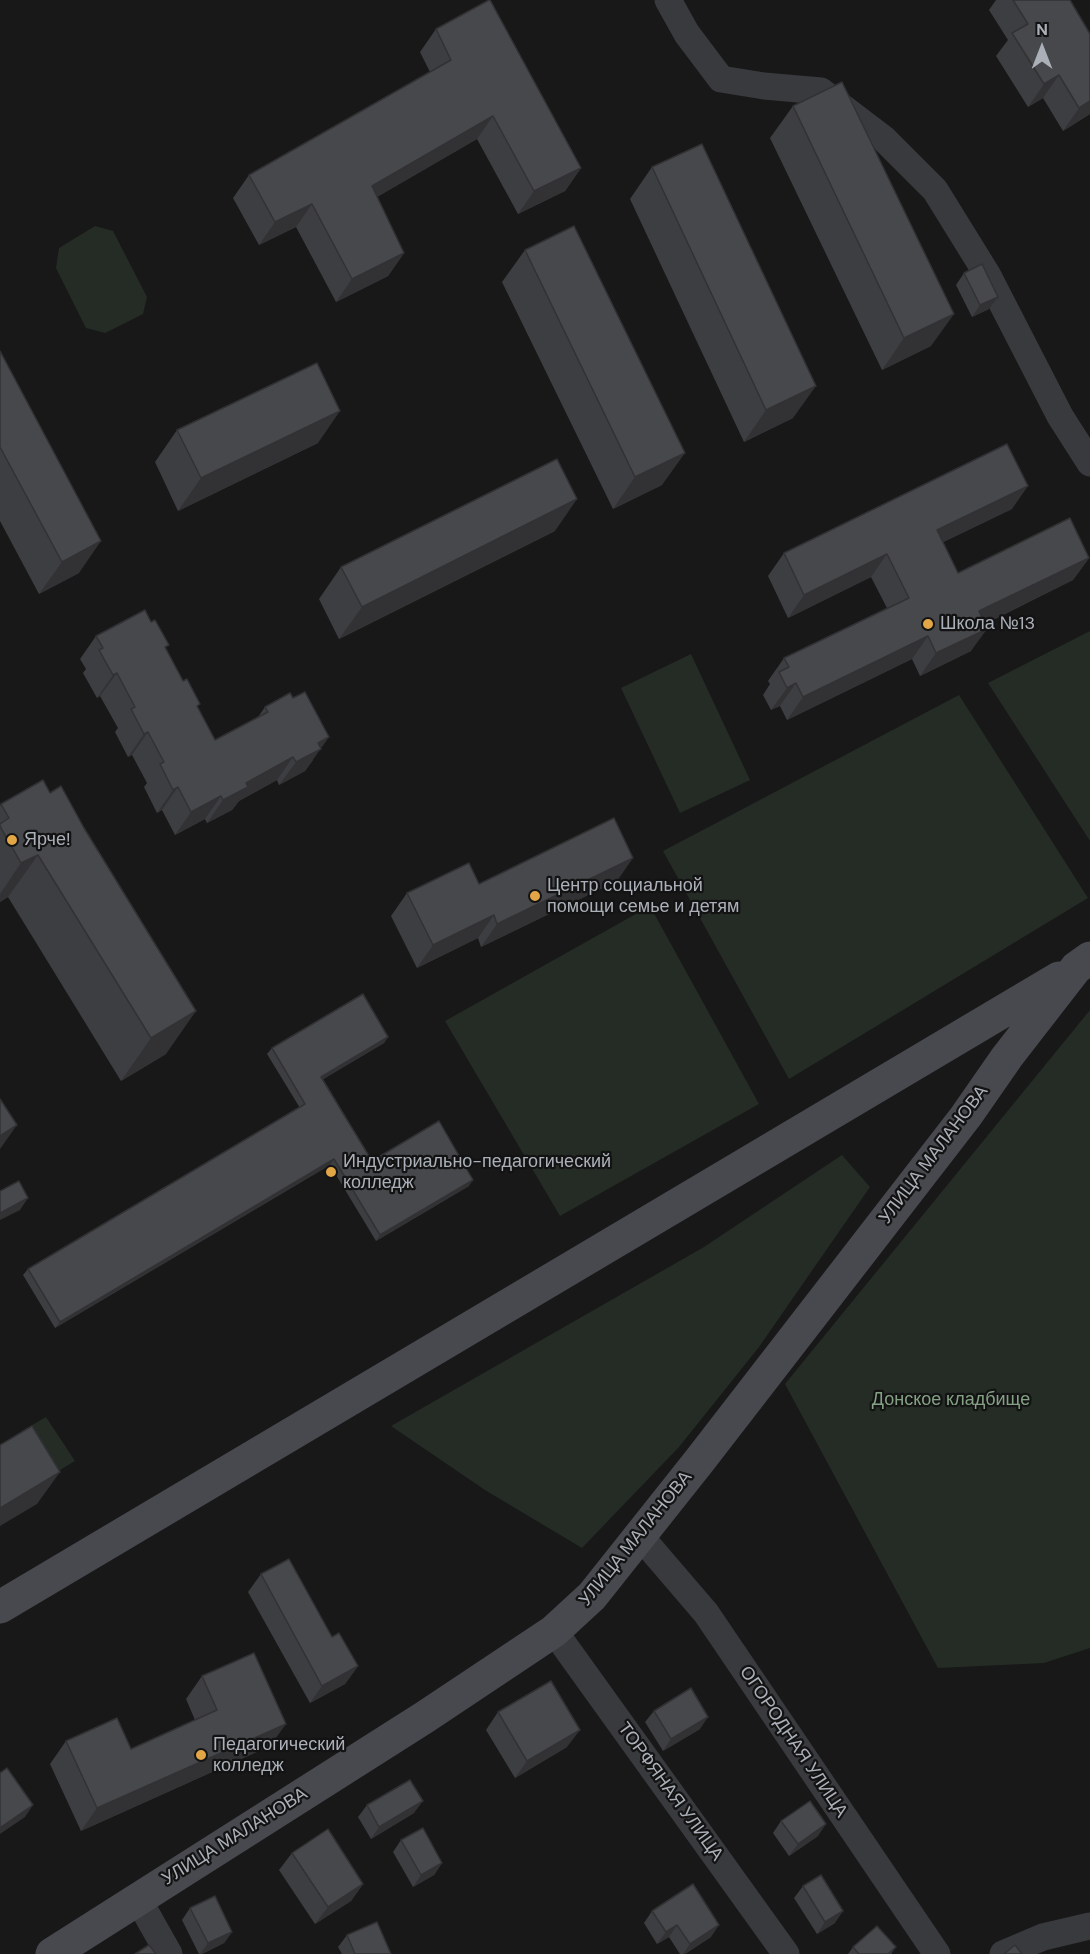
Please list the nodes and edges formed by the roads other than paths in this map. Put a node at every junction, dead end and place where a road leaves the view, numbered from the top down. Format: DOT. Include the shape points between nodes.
graph roads {
  1 [pos="668,0"];
  2 [pos="1090,463"];
  3 [pos="1083,963"];
  4 [pos="640,1536"];
  5 [pos="0,1607"];
  6 [pos="554,1631"];
  7 [pos="138,1899"];
  8 [pos="1090,1926"];
  9 [pos="52,1954"];
  10 [pos="169,1954"];
  11 [pos="786,1954"];
  12 [pos="937,1954"];
  13 [pos="1003,1954"];
  1 -- 2 [label="street" via="687,34 721,79 821,91 884,139 935,189 987,274 1060,416"];
  3 -- 4 [label="street, УЛИЦА МАЛАНОВА"];
  3 -- 5 [label="street, УЛИЦА МАЛАНОВА"];
  4 -- 6 [label="street, УЛИЦА МАЛАНОВА" via="592,1596"];
  4 -- 12 [label="street, ОГОРОДНАЯ УЛИЦА" via="706,1613"];
  6 -- 7 [label="street, УЛИЦА МАЛАНОВА"];
  6 -- 11 [label="street, ТОРФЯНАЯ УЛИЦА"];
  7 -- 9 [label="street, УЛИЦА МАЛАНОВА"];
  7 -- 10 [label="street"];
  8 -- 13 [label="street" via="1043,1937"];
}
